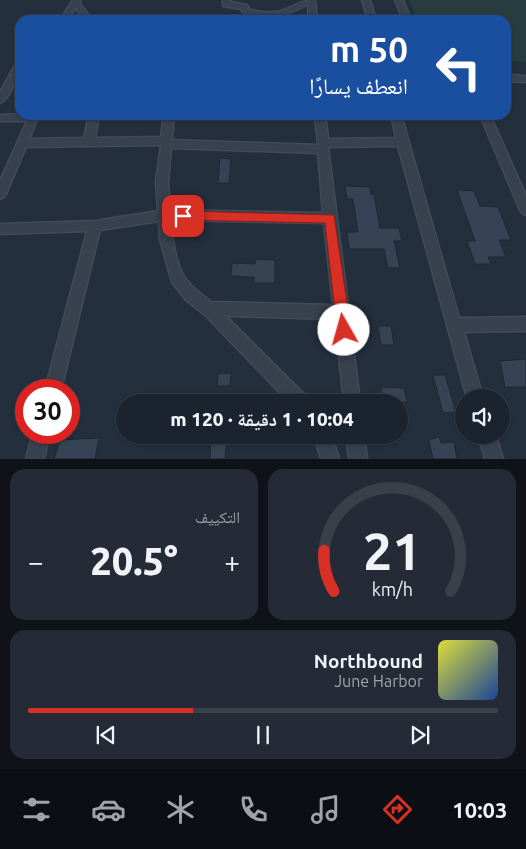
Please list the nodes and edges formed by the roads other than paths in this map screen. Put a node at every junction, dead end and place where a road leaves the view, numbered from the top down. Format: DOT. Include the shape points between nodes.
graph roads {
  1 [pos="227,0"];
  2 [pos="310,0"];
  3 [pos="366,0"];
  4 [pos="399,0"];
  5 [pos="76,2"];
  6 [pos="67,15"];
  7 [pos="85,15"];
  8 [pos="259,15"];
  9 [pos="271,15"];
  10 [pos="312,15"];
  11 [pos="370,15"];
  12 [pos="405,15"];
  13 [pos="15,73"];
  14 [pos="511,78"];
  15 [pos="526,79"];
  16 [pos="0,100"];
  17 [pos="15,117"];
  18 [pos="0,118"];
  19 [pos="32,120"];
  20 [pos="93,120"];
  21 [pos="169,120"];
  22 [pos="320,120"];
  23 [pos="397,120"];
  24 [pos="487,120"];
  25 [pos="89,142"];
  26 [pos="167,142"];
  27 [pos="402,142"];
  28 [pos="22,143"];
  29 [pos="322,146"];
  30 [pos="0,194"];
  31 [pos="526,210"];
  32 [pos="165,215"];
  33 [pos="330,218"];
  34 [pos="95,226"];
  35 [pos="0,229"];
  36 [pos="209,309"];
  37 [pos="342,312"];
  38 [pos="526,324"];
  39 [pos="454,325"];
  40 [pos="57,379"];
  41 [pos="472,389"];
  42 [pos="292,394"];
  43 [pos="351,394"];
  44 [pos="39,444"];
  45 [pos="326,444"];
  46 [pos="356,444"];
  47 [pos="489,444"];
  48 [pos="35,459"];
  49 [pos="330,459"];
  50 [pos="358,459"];
  51 [pos="494,459"];
  1 -- 8 [label="street" via="226,4 244,7 247,12"];
  2 -- 9 [label="street" via="286,13"];
  2 -- 10 [label="street"];
  3 -- 11 [label="street"];
  4 -- 12 [label="street"];
  5 -- 6 [label="street"];
  5 -- 7 [label="street"];
  13 -- 16 [label="street"];
  14 -- 15 [label="street"];
  17 -- 18 [label="street"];
  19 -- 28 [label="street"];
  20 -- 25 [label="street"];
  21 -- 26 [label="street"];
  22 -- 29 [label="street"];
  23 -- 27 [label="street"];
  24 -- 31 [label="street"];
  25 -- 26 [label="street"];
  25 -- 28 [label="street"];
  26 -- 29 [label="street"];
  26 -- 32 [label="street" via="162,182"];
  27 -- 29 [label="street"];
  27 -- 39 [label="street"];
  28 -- 30 [label="street"];
  29 -- 33 [label="street"];
  32 -- 33 [label="street"];
  32 -- 34 [label="street"];
  32 -- 36 [label="street" via="166,239 177,278"];
  33 -- 37 [label="street"];
  34 -- 35 [label="street"];
  34 -- 40 [label="street"];
  36 -- 37 [label="street"];
  36 -- 42 [label="street"];
  37 -- 43 [label="street"];
  38 -- 39 [label="street"];
  39 -- 41 [label="street"];
  44 -- 48 [label="street"];
  45 -- 49 [label="street"];
  46 -- 50 [label="street"];
  47 -- 51 [label="street"];
}
